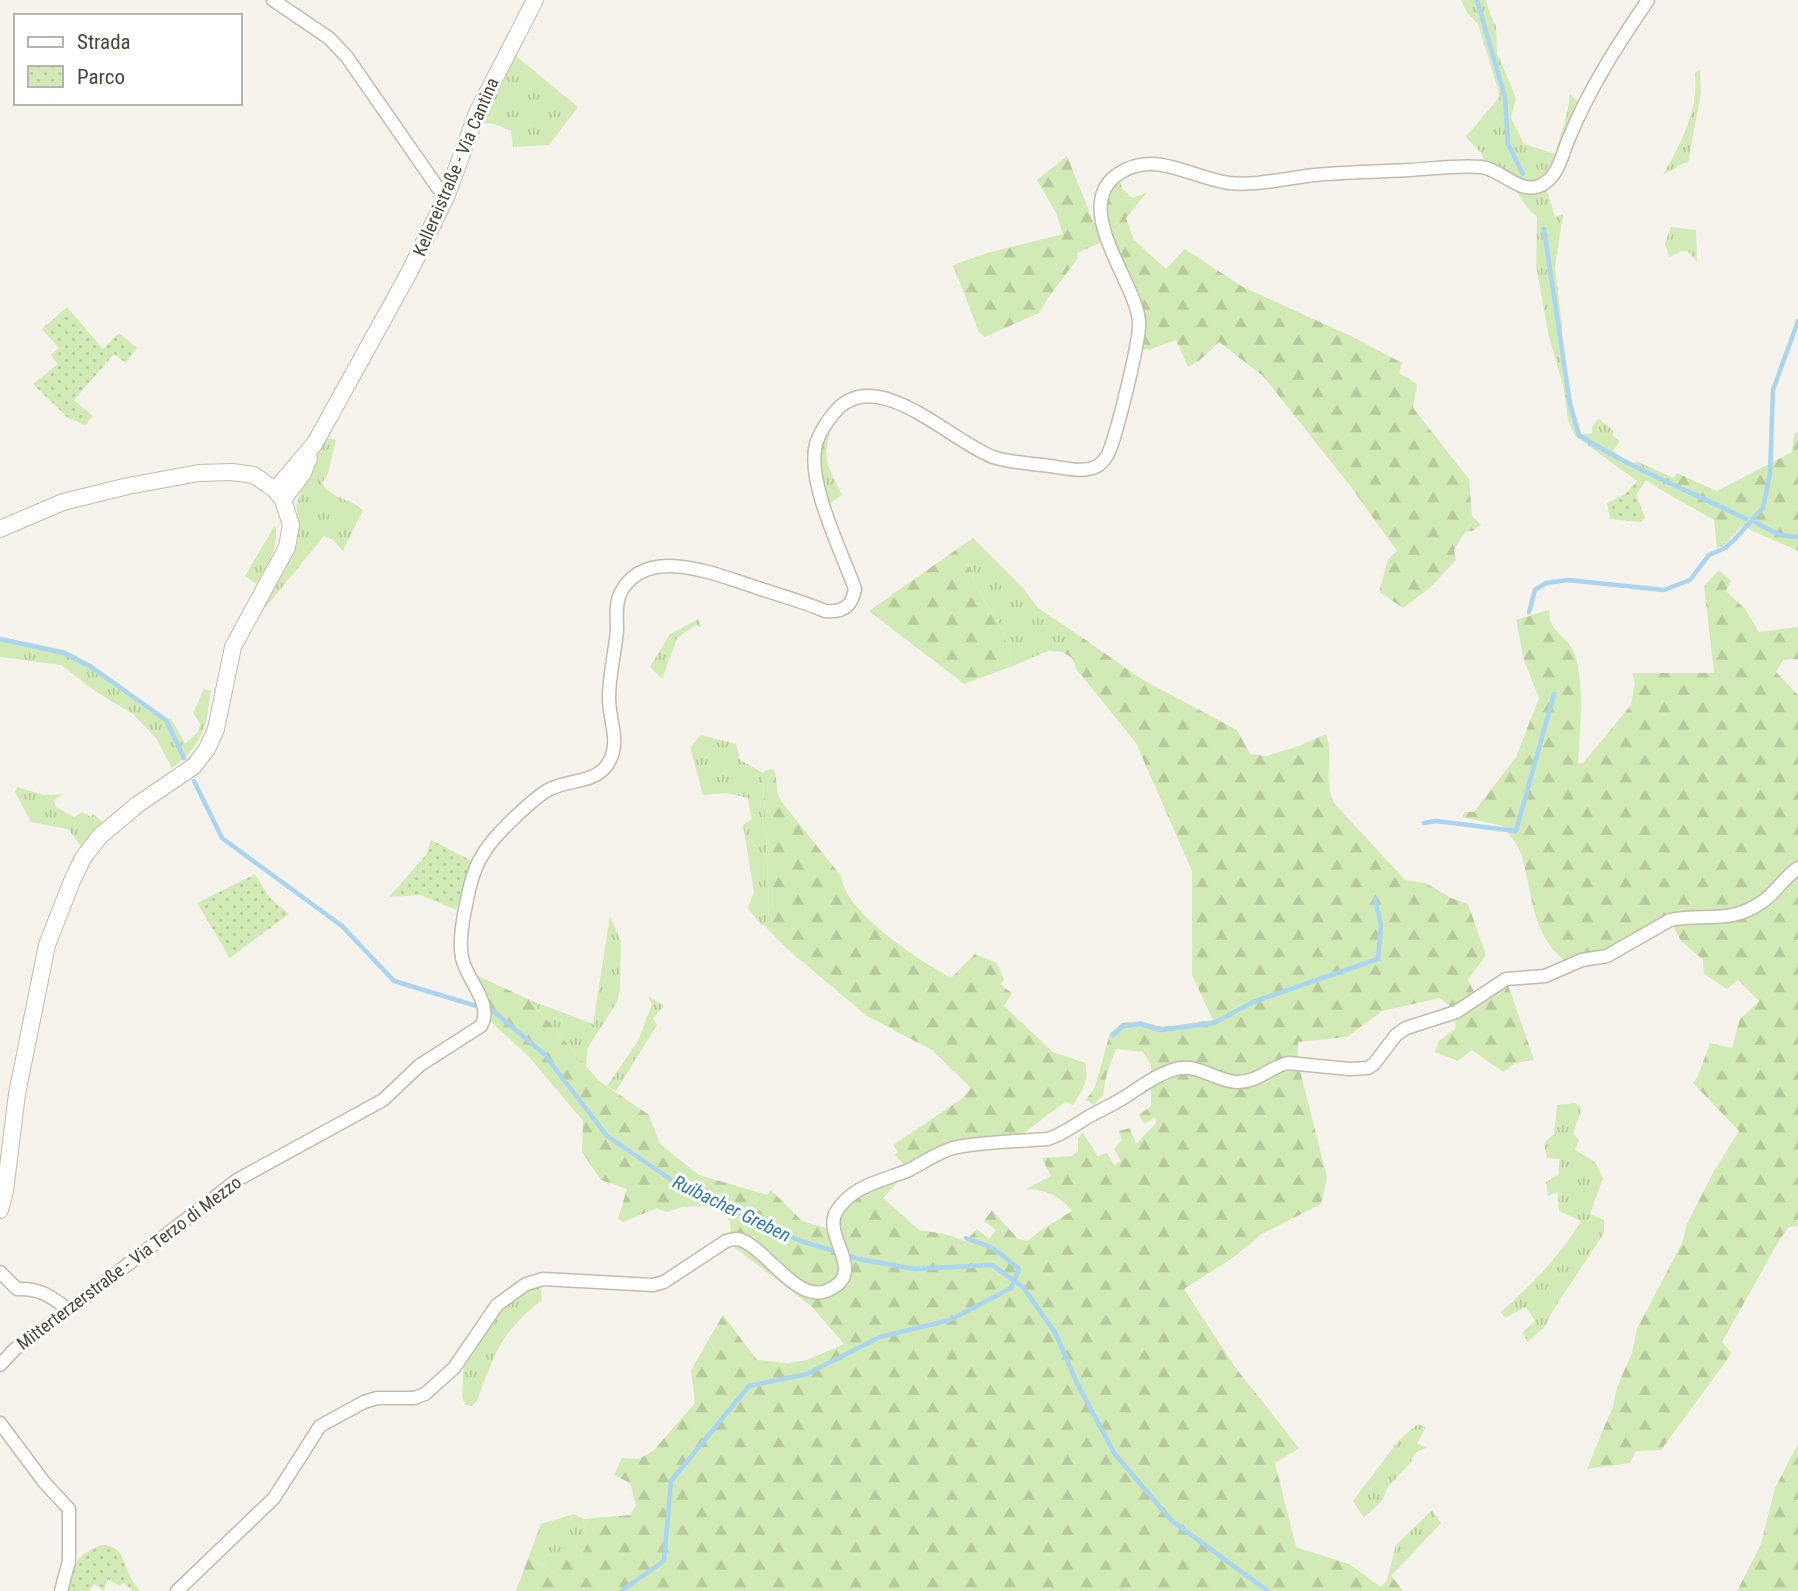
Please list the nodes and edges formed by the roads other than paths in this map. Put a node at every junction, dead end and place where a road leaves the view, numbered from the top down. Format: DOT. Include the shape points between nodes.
graph roads {
  1 [pos="272,0"];
  2 [pos="535,0"];
  3 [pos="1647,0"];
  4 [pos="447,195"];
  5 [pos="279,495"];
  6 [pos="0,529"];
  7 [pos="1798,868"];
  8 [pos="0,1210"];
  9 [pos="0,1272"];
  10 [pos="68,1309"];
  11 [pos="0,1365"];
  12 [pos="0,1423"];
  13 [pos="61,1591"];
  14 [pos="177,1591"];
  1 -- 4 [label="street" via="329,38 347,57"];
  2 -- 4 [label="street, Kellereistraße - Via Cantina" via="477,113"];
  3 -- 10 [label="street, Mitterterzerstraße - Via Terzo di Mezzo" via="1586,97 1556,171 1538,187 1520,185 1486,167 1229,183 1154,163 1133,165 1111,180 1104,194 1102,218 1140,321 1109,451 1096,467 1077,469 999,459 900,403 877,396 845,400 829,418 815,450 824,510 855,589 853,601 847,608 825,611 687,567 660,567 638,574 618,596 609,702 616,737 607,765 598,774 550,789 535,800 485,850 474,874 461,955 481,999 481,1026 420,1065 383,1100 237,1180"];
  4 -- 5 [label="street, Kellereistraße - Via Cantina" via="315,443"];
  5 -- 6 [label="street" via="254,475 199,473 75,499"];
  5 -- 8 [label="street" via="291,525 290,541 233,647 216,729 207,749 194,766 100,836 83,858 61,907 47,945 17,1094"];
  7 -- 14 [label="street" via="1763,902 1742,912 1670,920 1607,956 1582,960 1545,976 1506,979 1457,1012 1406,1028 1368,1068 1288,1063 1256,1079 1236,1082 1201,1070 1177,1068 1061,1135 938,1153 909,1170 864,1186 836,1211 832,1230 846,1262 841,1279 825,1292 798,1285 737,1239 726,1241 653,1285 543,1279 526,1284 496,1306 454,1368 425,1394 377,1398 320,1426 274,1499"];
  9 -- 10 [label="street" via="17,1289 46,1292"];
  10 -- 11 [label="street, Mitterterzerstraße - Via Terzo di Mezzo"];
  12 -- 13 [label="street" via="69,1509 69,1562"];
}
